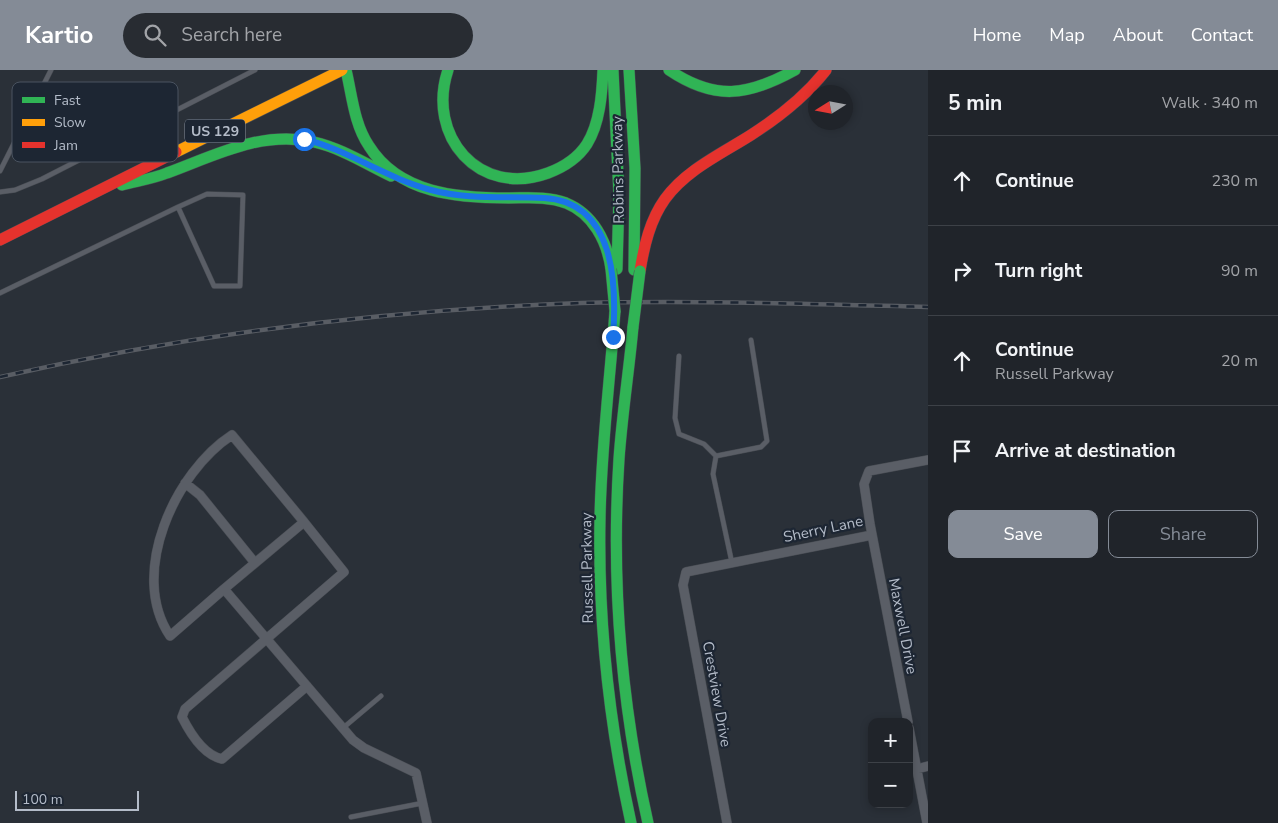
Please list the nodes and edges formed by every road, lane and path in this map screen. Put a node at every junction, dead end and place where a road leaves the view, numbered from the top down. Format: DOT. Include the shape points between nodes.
graph roads {
  1 [pos="51,70"];
  2 [pos="255,70"];
  3 [pos="342,70"];
  4 [pos="346,70"];
  5 [pos="448,70"];
  6 [pos="603,70"];
  7 [pos="613,70"];
  8 [pos="630,70"];
  9 [pos="669,70"];
  10 [pos="795,70"];
  11 [pos="826,70"];
  12 [pos="45,82"];
  13 [pos="178,109"];
  14 [pos="12,147"];
  15 [pos="178,151"];
  16 [pos="75,162"];
  17 [pos="155,162"];
  18 [pos="0,171"];
  19 [pos="406,182"];
  20 [pos="0,192"];
  21 [pos="90,194"];
  22 [pos="178,207"];
  23 [pos="0,240"];
  24 [pos="614,269"];
  25 [pos="637,270"];
  26 [pos="0,293"];
  27 [pos="751,340"];
  28 [pos="679,356"];
  29 [pos="716,456"];
  30 [pos="928,460"];
  31 [pos="185,483"];
  32 [pos="304,522"];
  33 [pos="872,535"];
  34 [pos="255,563"];
  35 [pos="732,563"];
  36 [pos="689,572"];
  37 [pos="224,589"];
  38 [pos="267,639"];
  39 [pos="307,686"];
  40 [pos="381,696"];
  41 [pos="907,718"];
  42 [pos="343,728"];
  43 [pos="913,748"];
  44 [pos="928,766"];
  45 [pos="917,768"];
  46 [pos="423,803"];
  47 [pos="351,817"];
  48 [pos="427,823"];
  49 [pos="631,823"];
  50 [pos="648,823"];
  51 [pos="727,823"];
  52 [pos="927,823"];
  1 -- 12 [label="lane"];
  2 -- 13 [label="lane"];
  3 -- 15 [label="main road, US 129"];
  4 -- 19 [label="main road" via="357,117 369,146"];
  5 -- 6 [label="main road" via="441,100 444,124 456,145 478,167 489,173 527,178 552,173 572,161 586,146 597,117"];
  7 -- 24 [label="main road, Robins Parkway" via="618,195"];
  8 -- 25 [label="main road, Robins Parkway"];
  9 -- 10 [label="main road" via="704,89 726,94 754,90"];
  11 -- 25 [label="main road" via="785,113 691,172 673,189 647,234"];
  14 -- 18 [label="lane"];
  16 -- 20 [label="lane" via="15,190"];
  17 -- 21 [label="main road, US 129"];
  19 -- 21 [label="main road" via="323,144 304,139 270,138 241,144 169,172"];
  19 -- 24 [label="main road" via="454,195 544,198 569,205 596,226"];
  21 -- 23 [label="main road, US 129"];
  22 -- 22 [label="lane" via="214,286 240,286 243,195 207,194"];
  22 -- 26 [label="lane"];
  24 -- 49 [label="main road, Russell Parkway, bridge" via="615,312 602,476 601,597 610,708"];
  25 -- 50 [label="main road, Russell Parkway, bridge" via="619,457 616,578 628,719"];
  27 -- 29 [label="lane" via="767,441 761,447"];
  28 -- 29 [label="lane" via="675,418 679,434 704,444"];
  29 -- 35 [label="lane" via="713,474"];
  30 -- 33 [label="street, Sherry Lane" via="869,471 864,484"];
  31 -- 32 [label="street" via="219,444 232,435"];
  31 -- 34 [label="street" via="200,495"];
  31 -- 37 [label="street" via="168,512 158,540 155,580 160,621 170,636"];
  32 -- 34 [label="street"];
  32 -- 38 [label="street" via="344,572"];
  33 -- 35 [label="street, Sherry Lane"];
  33 -- 41 [label="street, Maxwell Drive"];
  34 -- 37 [label="street"];
  35 -- 36 [label="street, Sherry Lane"];
  36 -- 51 [label="street, Crestview Drive" via="686,572 683,585"];
  37 -- 38 [label="street"];
  38 -- 39 [label="street"];
  38 -- 39 [label="street" via="185,709 182,717 189,730 213,757 222,759"];
  39 -- 42 [label="street"];
  40 -- 42 [label="lane"];
  42 -- 46 [label="street" via="364,748 416,773"];
  43 -- 45 [label="street"];
  44 -- 45 [label="street"];
  45 -- 52 [label="street"];
  46 -- 47 [label="lane"];
  46 -- 48 [label="street"];
}
